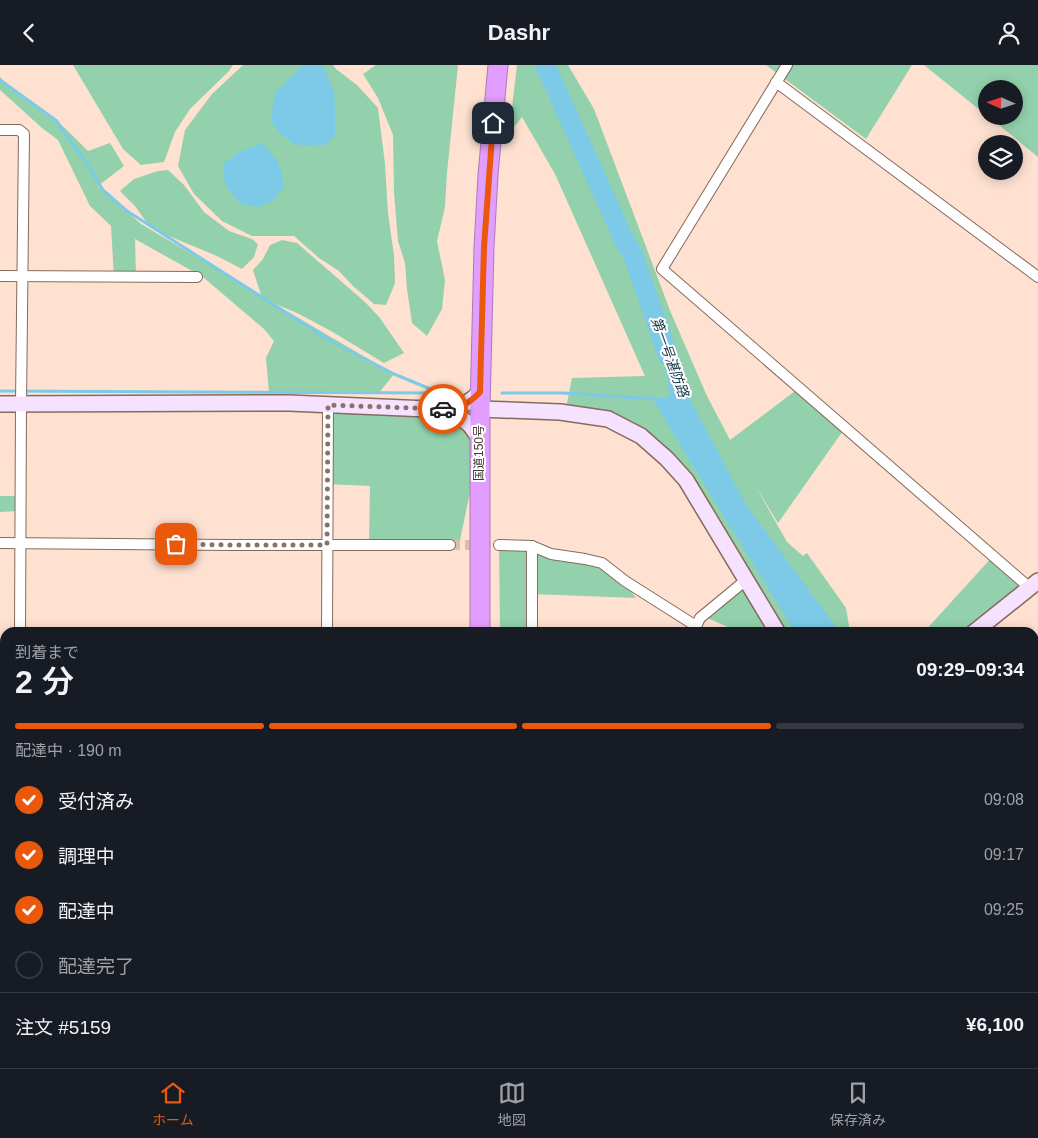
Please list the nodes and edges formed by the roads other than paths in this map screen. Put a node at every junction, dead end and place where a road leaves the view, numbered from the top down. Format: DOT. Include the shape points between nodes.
graph roads {
  1 [pos="498,65"];
  2 [pos="787,65"];
  3 [pos="776,82"];
  4 [pos="0,130"];
  5 [pos="0,276"];
  6 [pos="23,276"];
  7 [pos="197,277"];
  8 [pos="1038,277"];
  9 [pos="480,401"];
  10 [pos="0,403"];
  11 [pos="20,404"];
  12 [pos="328,405"];
  13 [pos="451,410"];
  14 [pos="480,439"];
  15 [pos="0,543"];
  16 [pos="20,543"];
  17 [pos="327,545"];
  18 [pos="450,545"];
  19 [pos="499,545"];
  20 [pos="532,546"];
  21 [pos="746,580"];
  22 [pos="1034,584"];
  23 [pos="20,627"];
  24 [pos="327,627"];
  25 [pos="480,627"];
  26 [pos="532,627"];
  27 [pos="692,627"];
  28 [pos="696,627"];
  29 [pos="774,627"];
  30 [pos="980,627"];
  1 -- 9 [label="highway, 国道150号" via="484,247"];
  2 -- 3 [label="street"];
  3 -- 8 [label="street"];
  3 -- 22 [label="street" via="662,269"];
  4 -- 6 [label="street" via="24,133"];
  5 -- 6 [label="street"];
  6 -- 7 [label="street"];
  6 -- 11 [label="street"];
  9 -- 13 [label="street" via="473,400"];
  9 -- 14 [label="highway, 国道150号"];
  9 -- 21 [label="street" via="608,419 641,436 686,480"];
  10 -- 11 [label="street"];
  11 -- 12 [label="street"];
  11 -- 16 [label="street"];
  12 -- 13 [label="street"];
  12 -- 17 [label="street"];
  13 -- 14 [label="street" via="470,425"];
  14 -- 25 [label="highway, 国道150号"];
  15 -- 16 [label="street"];
  16 -- 17 [label="street"];
  16 -- 23 [label="street"];
  17 -- 18 [label="street"];
  17 -- 24 [label="street"];
  19 -- 20 [label="street"];
  20 -- 26 [label="street"];
  20 -- 27 [label="street" via="551,554 602,563"];
  21 -- 28 [label="street" via="700,618"];
  21 -- 29 [label="street"];
  22 -- 30 [label="street"];
}
